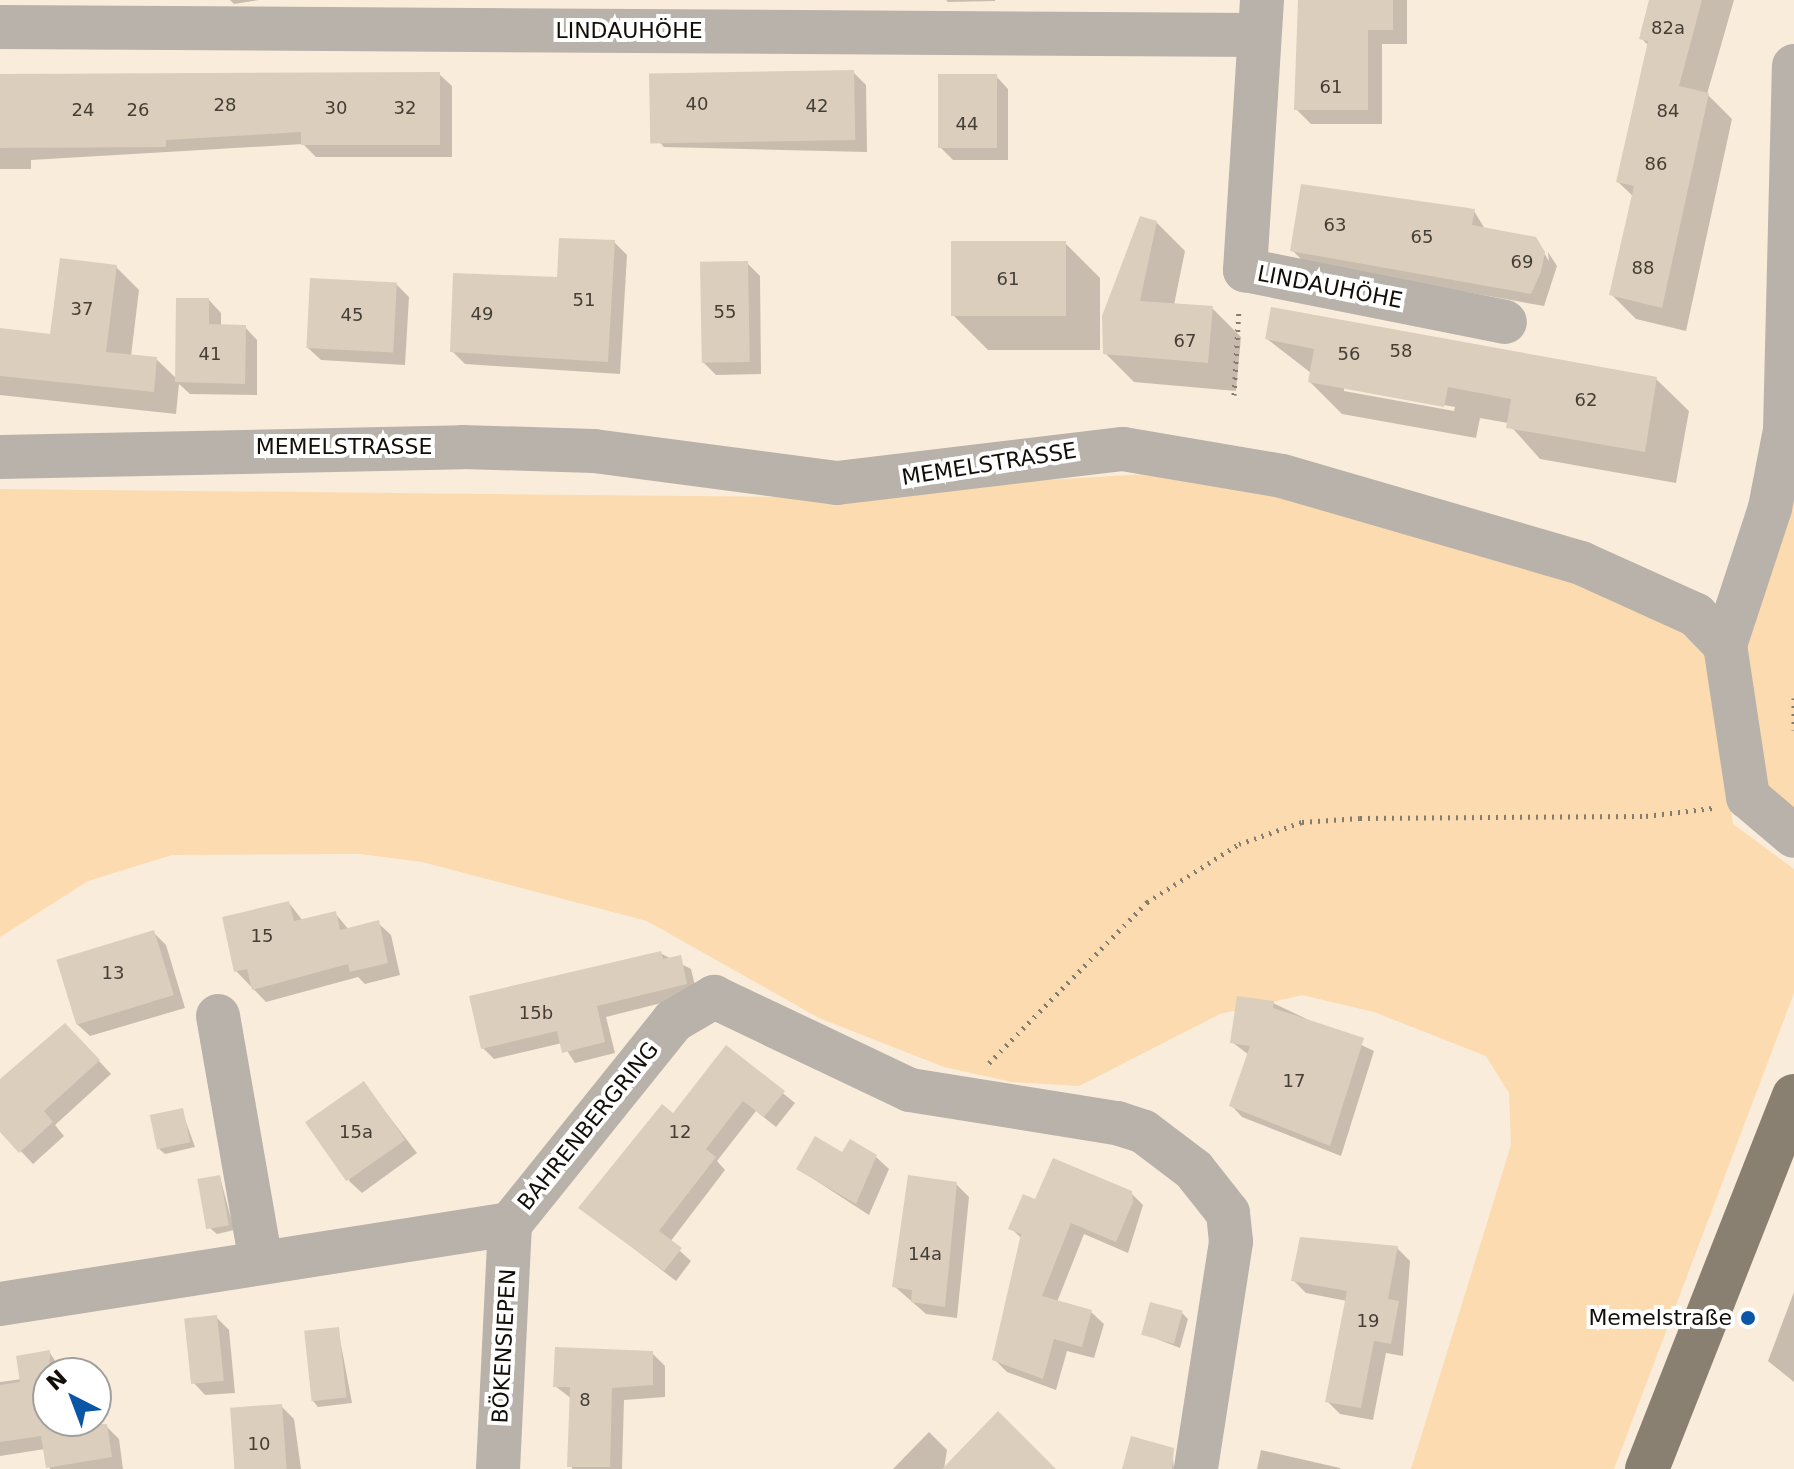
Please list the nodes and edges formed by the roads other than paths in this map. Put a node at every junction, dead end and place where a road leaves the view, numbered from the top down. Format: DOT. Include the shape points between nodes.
graph roads {
  1 [pos="851,14"];
  2 [pos="1260,18"];
  3 [pos="0,27"];
  4 [pos="1794,66"];
  5 [pos="1505,322"];
  6 [pos="0,457"];
  7 [pos="1725,645"];
  8 [pos="1794,836"];
  9 [pos="218,1016"];
  10 [pos="1794,1096"];
  11 [pos="510,1224"];
  12 [pos="261,1262"];
  13 [pos="0,1304"];
  14 [pos="498,1469"];
  15 [pos="1196,1469"];
  16 [pos="1647,1469"];
  1 -- 2 [label="street, LINDAUHÖHE"];
  1 -- 3 [label="street, LINDAUHÖHE"];
  2 -- 5 [label="street, LINDAUHÖHE" via="1245,270"];
  4 -- 7 [label="street" via="1785,430 1770,508"];
  6 -- 7 [label="street, MEMELSTRASSE" via="492,448 608,453 837,483 1063,451 1146,451 1282,476 1581,563 1673,600"];
  7 -- 8 [label="street" via="1748,797"];
  9 -- 12 [label="street"];
  10 -- 16 [label="main road"];
  11 -- 12 [label="street, BAHRENBERGRING"];
  11 -- 14 [label="street, BÖKENSIEPEN"];
  11 -- 15 [label="street, BAHRENBERGRING" via="673,1021 705,998 725,1000 855,1067 957,1102 1144,1132 1194,1170 1222,1204 1231,1242"];
  12 -- 13 [label="street, BAHRENBERGRING"];
}
